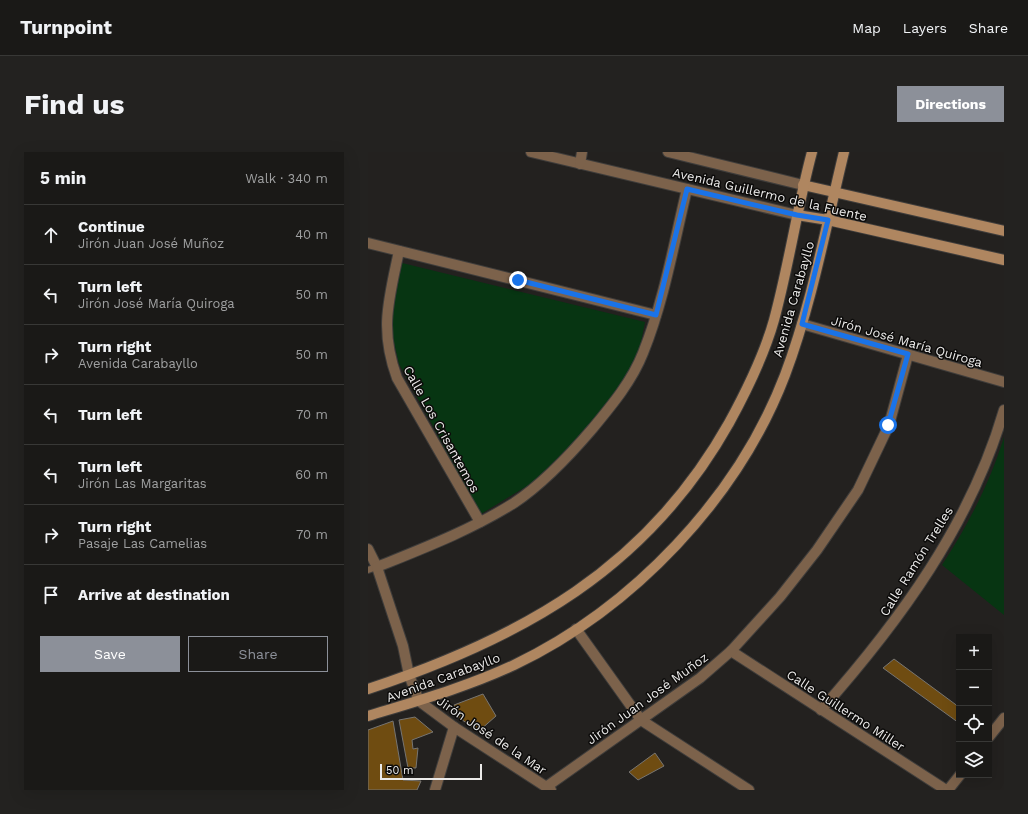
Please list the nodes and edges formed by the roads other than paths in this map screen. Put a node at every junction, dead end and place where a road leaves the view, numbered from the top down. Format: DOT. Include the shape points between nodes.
graph roads {
  1 [pos="531,152"];
  2 [pos="582,152"];
  3 [pos="668,152"];
  4 [pos="812,152"];
  5 [pos="844,152"];
  6 [pos="580,164"];
  7 [pos="803,185"];
  8 [pos="687,189"];
  9 [pos="834,191"];
  10 [pos="797,215"];
  11 [pos="828,220"];
  12 [pos="1004,231"];
  13 [pos="368,243"];
  14 [pos="399,251"];
  15 [pos="1004,260"];
  16 [pos="656,315"];
  17 [pos="802,324"];
  18 [pos="908,354"];
  19 [pos="1004,382"];
  20 [pos="1004,410"];
  21 [pos="480,522"];
  22 [pos="368,549"];
  23 [pos="372,568"];
  24 [pos="576,630"];
  25 [pos="731,651"];
  26 [pos="409,675"];
  27 [pos="368,689"];
  28 [pos="419,701"];
  29 [pos="821,710"];
  30 [pos="368,716"];
  31 [pos="1004,718"];
  32 [pos="641,720"];
  33 [pos="454,727"];
  34 [pos="992,733"];
  35 [pos="957,778"];
  36 [pos="549,788"];
  37 [pos="435,790"];
  38 [pos="749,790"];
  39 [pos="947,790"];
  1 -- 6 [label="street, Avenida Guillermo de la Fuente"];
  2 -- 6 [label="street"];
  3 -- 7 [label="street, Avenida Guillermo de la Fuente"];
  4 -- 7 [label="main road, Avenida Carabayllo"];
  5 -- 9 [label="main road, Avenida Carabayllo"];
  6 -- 8 [label="street, Avenida Guillermo de la Fuente"];
  7 -- 9 [label="main road, Avenida Guillermo de la Fuente"];
  7 -- 10 [label="main road, Avenida Carabayllo"];
  8 -- 10 [label="street, Avenida Guillermo de la Fuente"];
  8 -- 16 [label="street"];
  9 -- 11 [label="main road, Avenida Carabayllo"];
  9 -- 12 [label="main road, Avenida Guillermo de la Fuente"];
  10 -- 11 [label="main road, Avenida Guillermo de la Fuente"];
  10 -- 26 [label="main road, Avenida Carabayllo" via="774,321 753,378 710,456 682,493 627,551 569,598 505,634"];
  11 -- 15 [label="main road, Avenida Guillermo de la Fuente"];
  11 -- 17 [label="main road, Avenida Carabayllo"];
  13 -- 14 [label="street"];
  14 -- 16 [label="street"];
  14 -- 21 [label="street, Calle Los Crisantemos" via="387,309 389,356 397,378"];
  16 -- 21 [label="street" via="643,354 622,392 600,420 550,474 515,502"];
  17 -- 18 [label="street, Jirón José María Quiroga"];
  17 -- 24 [label="main road, Avenida Carabayllo" via="785,376 766,417 740,463 716,498 686,535 643,577"];
  18 -- 19 [label="street, Jirón José María Quiroga"];
  18 -- 25 [label="street, Jirón Juan José Muñoz" via="888,425 858,490 817,550 780,597"];
  20 -- 29 [label="street, Calle Ramón Trelles" via="983,473 955,528 884,635"];
  21 -- 23 [label="street" via="427,547"];
  22 -- 23 [label="street"];
  23 -- 26 [label="street" via="403,646"];
  24 -- 28 [label="main road, Avenida Carabayllo" via="490,676"];
  24 -- 32 [label="street"];
  25 -- 29 [label="street, Calle Guillermo Miller"];
  25 -- 32 [label="street, Jirón Juan José Muñoz" via="684,691"];
  26 -- 27 [label="main road, Avenida Carabayllo"];
  26 -- 28 [label="street"];
  28 -- 30 [label="main road, Avenida Carabayllo"];
  28 -- 33 [label="street, Jirón José de la Mar"];
  29 -- 39 [label="street, Calle Guillermo Miller"];
  31 -- 34 [label="street"];
  32 -- 36 [label="street, Jirón Juan José Muñoz"];
  32 -- 38 [label="street"];
  33 -- 36 [label="street, Jirón José de la Mar"];
  33 -- 37 [label="street"];
  35 -- 39 [label="street"];
}
